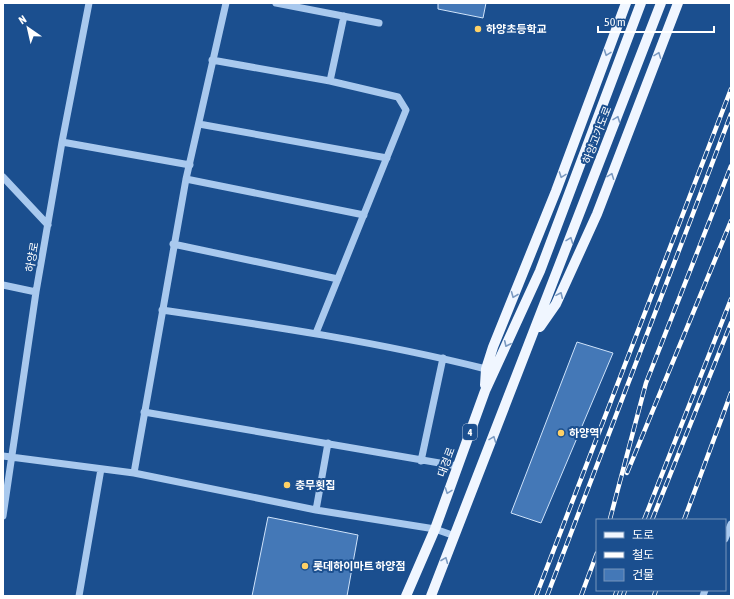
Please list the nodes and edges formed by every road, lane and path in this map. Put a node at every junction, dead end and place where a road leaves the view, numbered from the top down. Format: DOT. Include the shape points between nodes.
graph roads {
  1 [pos="89,3"];
  2 [pos="226,3"];
  3 [pos="276,3"];
  4 [pos="626,3"];
  5 [pos="641,3"];
  6 [pos="661,3"];
  7 [pos="678,3"];
  8 [pos="344,16"];
  9 [pos="379,23"];
  10 [pos="212,60"];
  11 [pos="330,81"];
  12 [pos="199,124"];
  13 [pos="62,142"];
  14 [pos="387,158"];
  15 [pos="190,165"];
  16 [pos="3,177"];
  17 [pos="186,179"];
  18 [pos="364,215"];
  19 [pos="48,225"];
  20 [pos="173,244"];
  21 [pos="540,270"];
  22 [pos="338,279"];
  23 [pos="3,285"];
  24 [pos="36,292"];
  25 [pos="162,310"];
  26 [pos="316,334"];
  27 [pos="531,340"];
  28 [pos="443,358"];
  29 [pos="486,369"];
  30 [pos="485,391"];
  31 [pos="144,412"];
  32 [pos="328,442"];
  33 [pos="3,456"];
  34 [pos="12,458"];
  35 [pos="421,461"];
  36 [pos="458,466"];
  37 [pos="101,469"];
  38 [pos="134,473"];
  39 [pos="316,510"];
  40 [pos="3,516"];
  41 [pos="731,524"];
  42 [pos="435,529"];
  43 [pos="455,536"];
  44 [pos="726,537"];
  45 [pos="79,596"];
  46 [pos="406,596"];
  47 [pos="431,596"];
  1 -- 13 [label="street, 하양로"];
  2 -- 10 [label="street"];
  3 -- 8 [label="street"];
  4 -- 29 [label="main road, one-way" via="556,192"];
  5 -- 21 [label="main road, 하양고가도로"];
  27 -- 6 [label="main road, 하양고가도로 / 4, one-way"];
  27 -- 7 [label="main road, one-way" via="556,304 597,214"];
  8 -- 9 [label="street"];
  8 -- 11 [label="street"];
  10 -- 11 [label="street"];
  10 -- 12 [label="street"];
  11 -- 14 [label="street" via="398,97 406,110"];
  12 -- 14 [label="street"];
  12 -- 15 [label="street"];
  13 -- 15 [label="street"];
  13 -- 19 [label="street, 하양로"];
  14 -- 18 [label="street"];
  15 -- 17 [label="street"];
  16 -- 19 [label="street"];
  17 -- 18 [label="street"];
  17 -- 20 [label="street"];
  18 -- 22 [label="street"];
  19 -- 24 [label="street, 하양로"];
  20 -- 22 [label="street"];
  20 -- 25 [label="street"];
  21 -- 30 [label="main road, 대경로 / 4, one-way"];
  22 -- 26 [label="street"];
  23 -- 24 [label="street"];
  24 -- 34 [label="street, 하양로"];
  25 -- 26 [label="street"];
  25 -- 31 [label="street"];
  26 -- 28 [label="street"];
  43 -- 27 [label="main road, 4, one-way"];
  28 -- 29 [label="street"];
  28 -- 35 [label="street"];
  29 -- 30 [label="main road"];
  30 -- 36 [label="main road, 대경로 / 4"];
  31 -- 32 [label="street"];
  31 -- 38 [label="street"];
  32 -- 35 [label="street"];
  32 -- 39 [label="street"];
  33 -- 34 [label="street"];
  34 -- 37 [label="street"];
  34 -- 40 [label="street, 하양로"];
  35 -- 36 [label="street"];
  36 -- 42 [label="main road, 대경로 / 4, one-way"];
  37 -- 38 [label="street"];
  37 -- 45 [label="street"];
  38 -- 39 [label="street"];
  39 -- 42 [label="street"];
  41 -- 44 [label="street"];
  42 -- 43 [label="street"];
  42 -- 46 [label="main road, 대경로 / 4"];
  47 -- 43 [label="main road, 4, one-way"];
}
